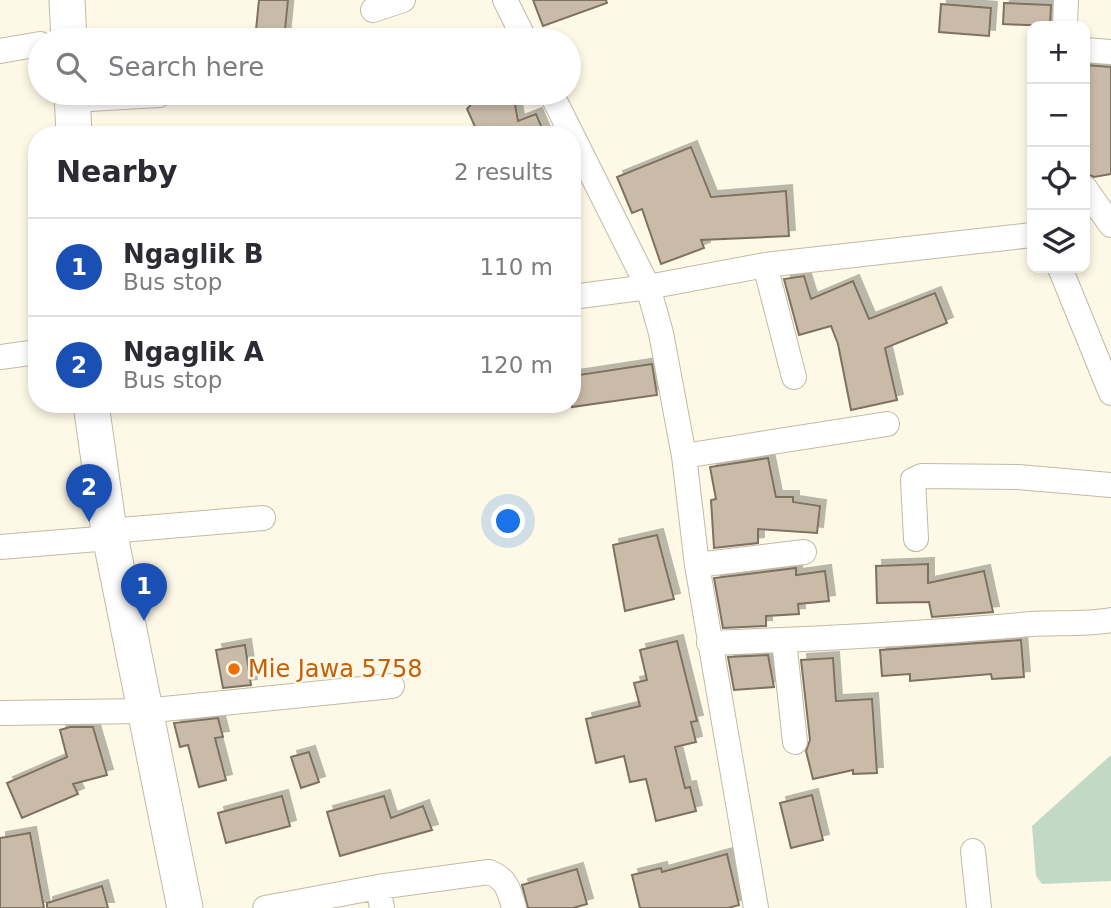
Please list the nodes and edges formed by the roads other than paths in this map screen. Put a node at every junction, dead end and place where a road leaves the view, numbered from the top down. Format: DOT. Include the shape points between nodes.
graph roads {
  1 [pos="66,0"];
  2 [pos="403,0"];
  3 [pos="505,0"];
  4 [pos="1066,0"];
  5 [pos="373,10"];
  6 [pos="1065,21"];
  7 [pos="62,28"];
  8 [pos="519,28"];
  9 [pos="28,46"];
  10 [pos="1090,50"];
  11 [pos="0,51"];
  12 [pos="1111,52"];
  13 [pos="72,105"];
  14 [pos="557,105"];
  15 [pos="74,126"];
  16 [pos="568,126"];
  17 [pos="581,153"];
  18 [pos="1090,195"];
  19 [pos="1111,225"];
  20 [pos="1027,236"];
  21 [pos="765,265"];
  22 [pos="1062,273"];
  23 [pos="648,287"];
  24 [pos="581,296"];
  25 [pos="28,353"];
  26 [pos="0,357"];
  27 [pos="794,377"];
  28 [pos="1111,393"];
  29 [pos="92,413"];
  30 [pos="887,424"];
  31 [pos="684,456"];
  32 [pos="1111,485"];
  33 [pos="263,518"];
  34 [pos="110,534"];
  35 [pos="916,539"];
  36 [pos="0,547"];
  37 [pos="804,552"];
  38 [pos="697,565"];
  39 [pos="1111,620"];
  40 [pos="784,640"];
  41 [pos="709,643"];
  42 [pos="392,685"];
  43 [pos="144,710"];
  44 [pos="0,713"];
  45 [pos="795,742"];
  46 [pos="974,851"];
  47 [pos="380,897"];
  48 [pos="185,908"];
  49 [pos="265,908"];
  50 [pos="514,908"];
  51 [pos="756,908"];
  52 [pos="979,908"];
  1 -- 7 [label="main road"];
  2 -- 5 [label="street"];
  3 -- 8 [label="street"];
  4 -- 6 [label="street"];
  9 -- 11 [label="street"];
  10 -- 12 [label="street"];
  13 -- 15 [label="main road"];
  14 -- 16 [label="street"];
  17 -- 23 [label="street"];
  18 -- 19 [label="street"];
  20 -- 21 [label="street"];
  21 -- 23 [label="street"];
  21 -- 27 [label="street"];
  22 -- 28 [label="street"];
  23 -- 24 [label="street"];
  23 -- 31 [label="street"];
  25 -- 26 [label="street"];
  29 -- 34 [label="main road"];
  30 -- 31 [label="street"];
  31 -- 38 [label="street"];
  32 -- 35 [label="street" via="1018,477 922,476 913,480"];
  33 -- 34 [label="street"];
  34 -- 36 [label="street"];
  34 -- 43 [label="main road"];
  37 -- 38 [label="street"];
  38 -- 41 [label="street"];
  39 -- 40 [label="street"];
  40 -- 41 [label="street"];
  40 -- 45 [label="street"];
  41 -- 51 [label="street"];
  42 -- 43 [label="street"];
  43 -- 44 [label="street"];
  43 -- 48 [label="main road"];
  46 -- 52 [label="street"];
  47 -- 49 [label="street"];
  47 -- 50 [label="street" via="489,872 508,886"];
}
